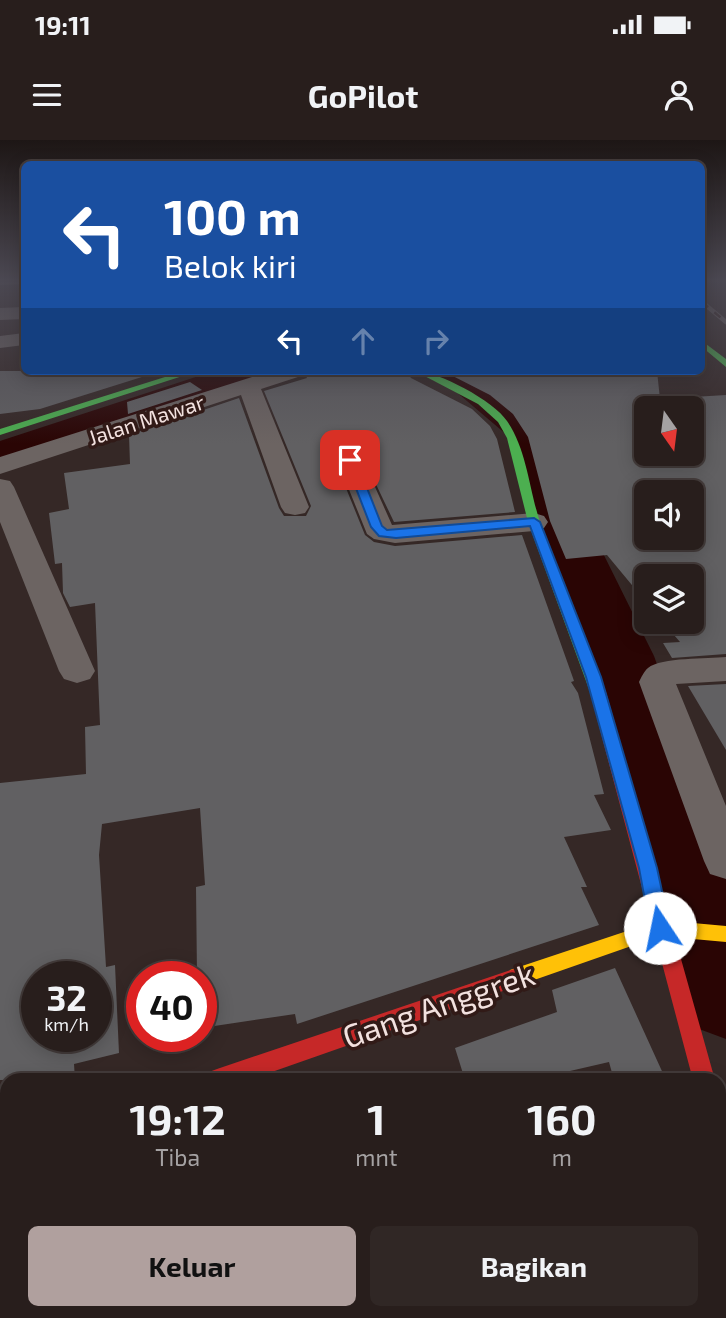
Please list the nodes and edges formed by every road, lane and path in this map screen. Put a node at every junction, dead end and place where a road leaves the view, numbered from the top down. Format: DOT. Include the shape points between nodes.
graph roads {
  1 [pos="21,339"];
  2 [pos="0,342"];
  3 [pos="705,346"];
  4 [pos="726,365"];
  5 [pos="180,375"];
  6 [pos="281,375"];
  7 [pos="428,375"];
  8 [pos="249,386"];
  9 [pos="0,432"];
  10 [pos="350,460"];
  11 [pos="0,466"];
  12 [pos="0,487"];
  13 [pos="295,507"];
  14 [pos="534,522"];
  15 [pos="726,669"];
  16 [pos="77,671"];
  17 [pos="726,861"];
  18 [pos="667,929"];
  19 [pos="726,934"];
  20 [pos="238,1073"];
  21 [pos="702,1073"];
  1 -- 2 [label="street"];
  3 -- 4 [label="street"];
  5 -- 9 [label="street"];
  6 -- 8 [label="street, Jalan Mawar"];
  7 -- 14 [label="street" via="481,402 502,420 512,438"];
  8 -- 11 [label="street, Jalan Mawar"];
  8 -- 13 [label="street"];
  10 -- 14 [label="street" via="377,527 384,533"];
  12 -- 16 [label="street"];
  14 -- 18 [label="street" via="594,677"];
  15 -- 17 [label="street" via="667,673 657,682"];
  18 -- 19 [label="street"];
  18 -- 20 [label="street, Gang Anggrek"];
  18 -- 21 [label="street"];
}
